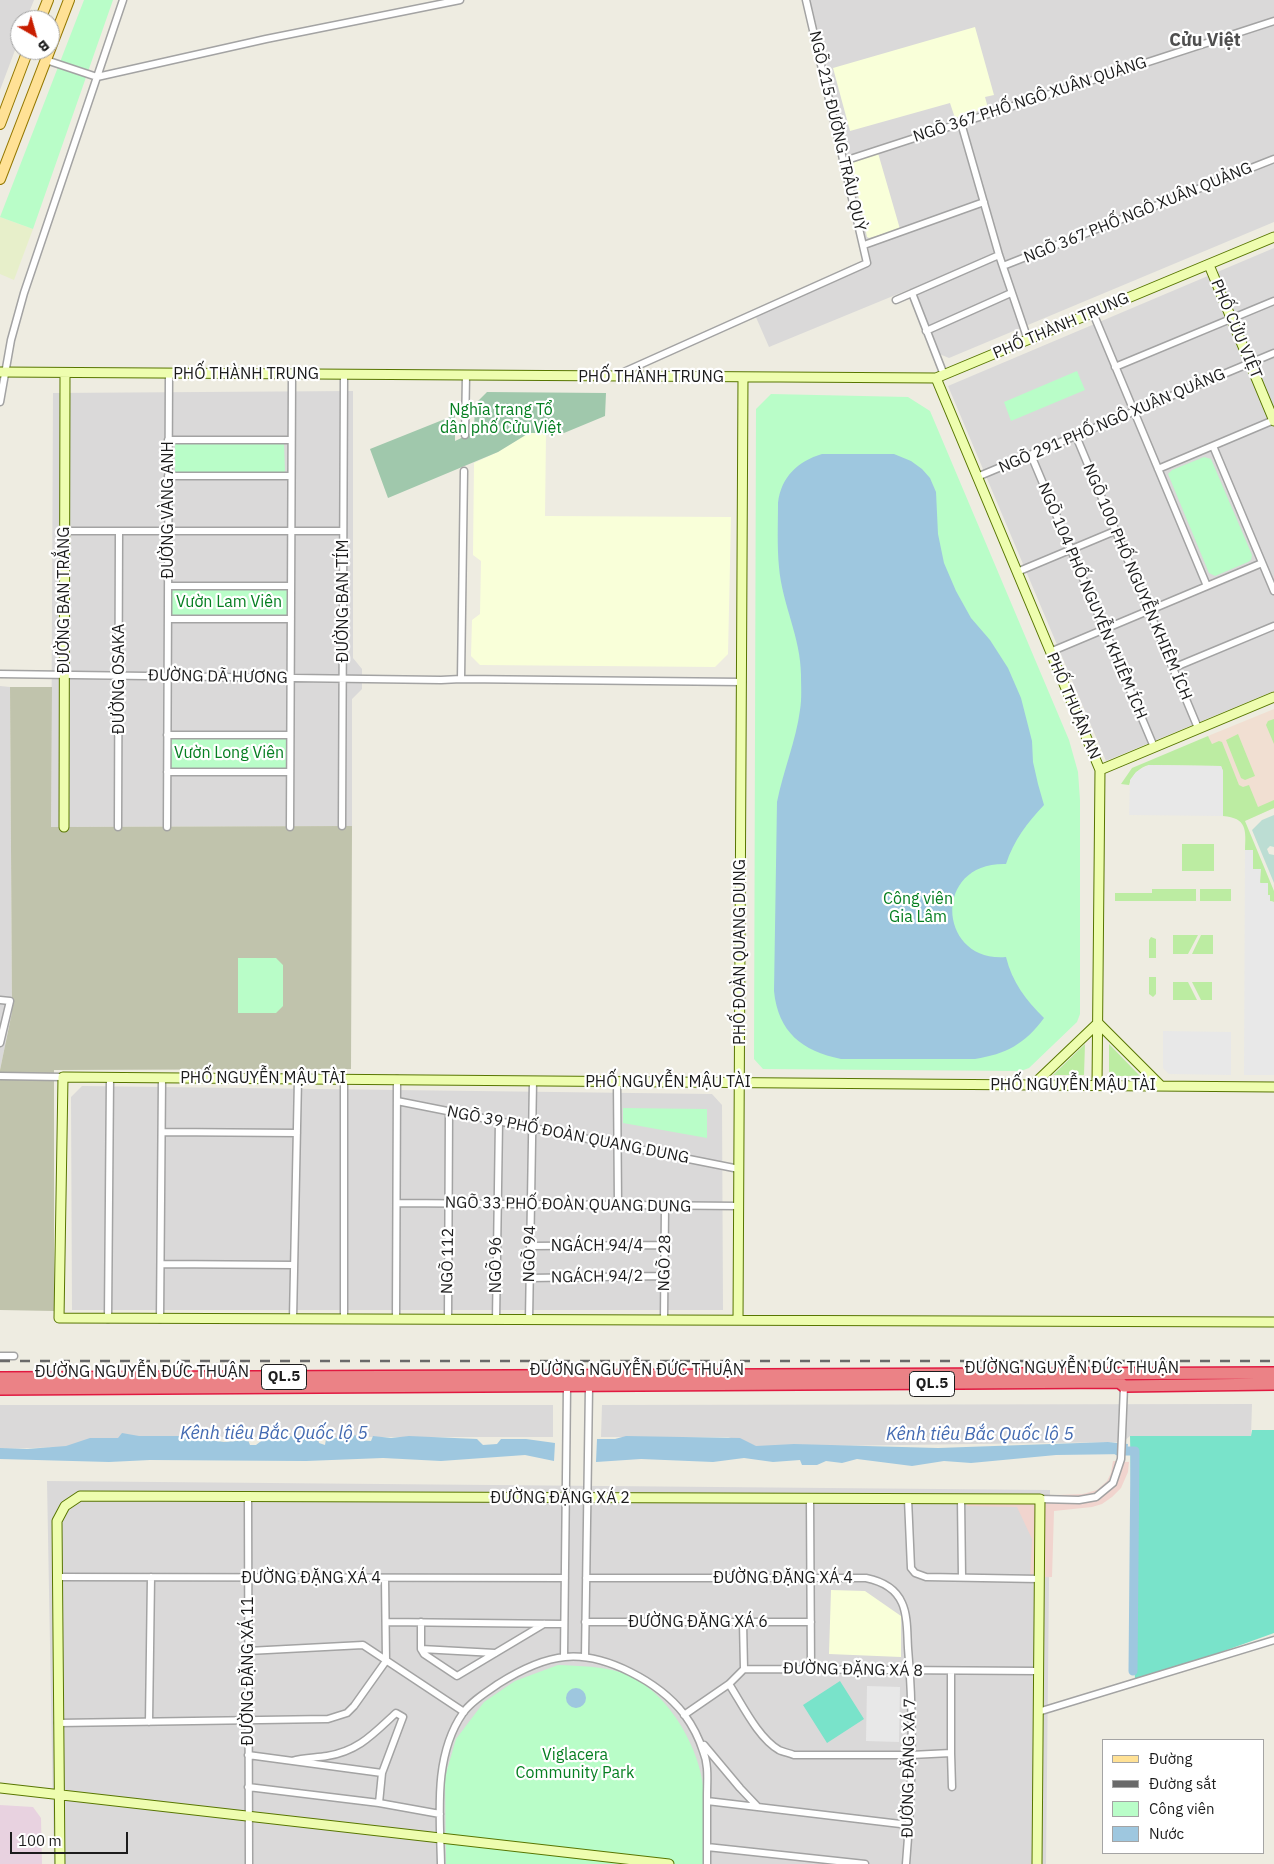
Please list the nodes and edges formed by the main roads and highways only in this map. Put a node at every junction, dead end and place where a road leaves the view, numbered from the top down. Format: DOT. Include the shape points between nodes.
graph roads {
  1 [pos="69,0"];
  2 [pos="24,60"];
  3 [pos="0,124"];
  4 [pos="0,180"];
  5 [pos="1274,1373"];
  6 [pos="0,1378"];
  7 [pos="567,1381"];
  8 [pos="589,1381"];
  9 [pos="1274,1384"];
  10 [pos="0,1389"];
  1 -- 4 [label="main road"];
  2 -- 3 [label="main road"];
  5 -- 8 [label="highway, ĐƯỜNG NGUYỄN ĐỨC THUẬN / QL.5"];
  6 -- 7 [label="highway, ĐƯỜNG NGUYỄN ĐỨC THUẬN / QL.5"];
  7 -- 8 [label="highway, ĐƯỜNG NGUYỄN ĐỨC THUẬN / QL.5"];
  7 -- 10 [label="highway, ĐƯỜNG NGUYỄN ĐỨC THUẬN / QL.5"];
  8 -- 9 [label="highway, ĐƯỜNG NGUYỄN ĐỨC THUẬN / QL.5" via="1119,1382 1124,1386"];
}
